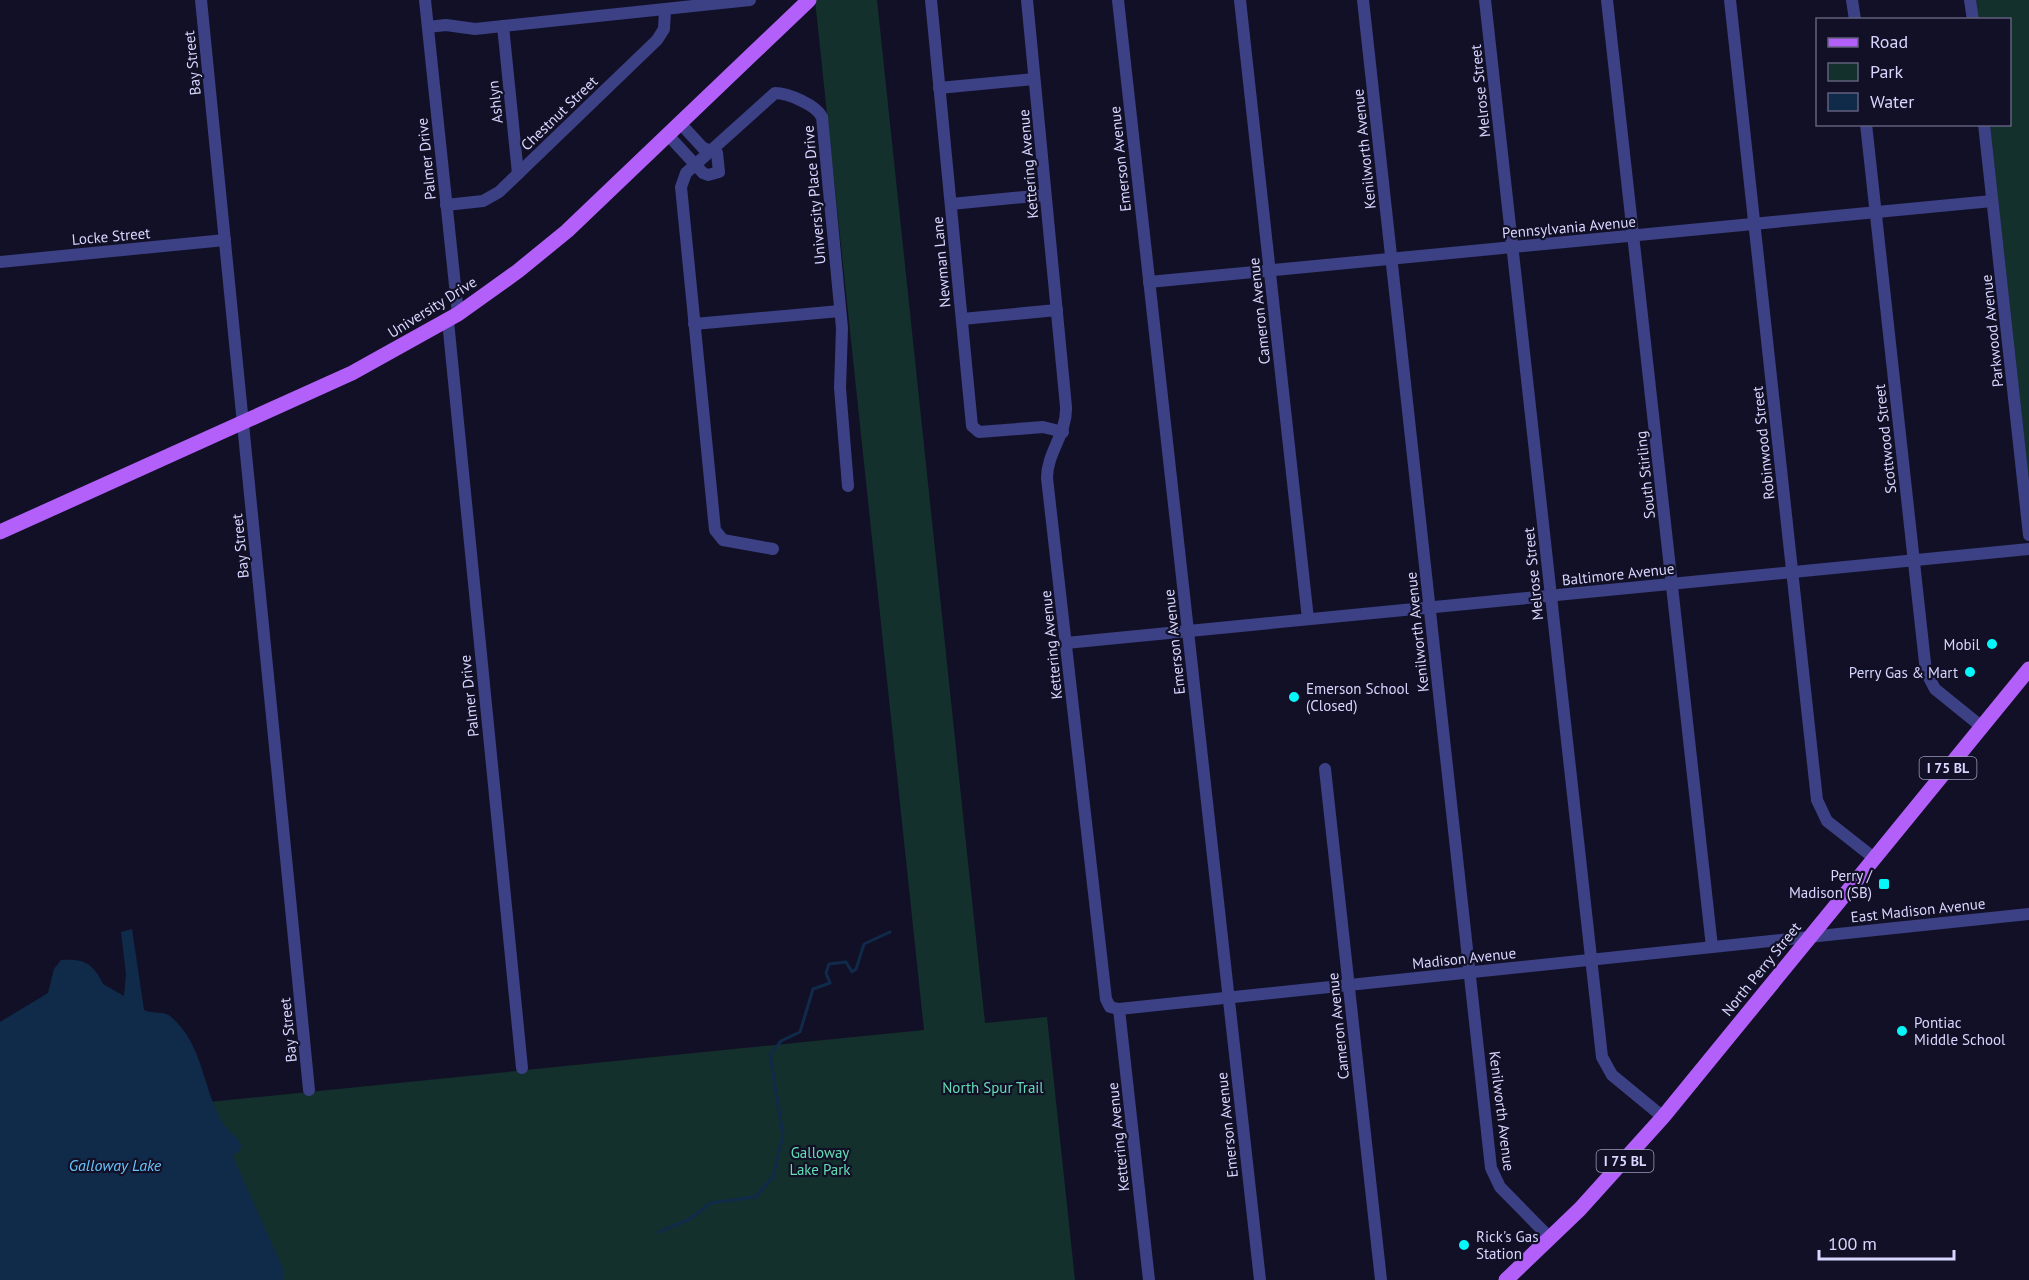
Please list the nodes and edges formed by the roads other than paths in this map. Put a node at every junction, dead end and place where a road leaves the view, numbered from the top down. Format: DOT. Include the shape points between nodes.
graph roads {
  1 [pos="201,0"];
  2 [pos="425,0"];
  3 [pos="750,0"];
  4 [pos="809,0"];
  5 [pos="931,0"];
  6 [pos="1027,0"];
  7 [pos="1118,0"];
  8 [pos="1240,0"];
  9 [pos="1363,0"];
  10 [pos="1485,0"];
  11 [pos="1607,0"];
  12 [pos="1730,0"];
  13 [pos="1852,0"];
  14 [pos="1970,0"];
  15 [pos="665,10"];
  16 [pos="1854,18"];
  17 [pos="1973,18"];
  18 [pos="503,26"];
  19 [pos="428,27"];
  20 [pos="1034,79"];
  21 [pos="939,88"];
  22 [pos="680,123"];
  23 [pos="1866,126"];
  24 [pos="1984,126"];
  25 [pos="668,135"];
  26 [pos="711,151"];
  27 [pos="696,164"];
  28 [pos="518,174"];
  29 [pos="1046,195"];
  30 [pos="1992,201"];
  31 [pos="951,204"];
  32 [pos="446,205"];
  33 [pos="1876,212"];
  34 [pos="1754,224"];
  35 [pos="1633,236"];
  36 [pos="225,240"];
  37 [pos="1512,247"];
  38 [pos="1391,259"];
  39 [pos="0,262"];
  40 [pos="1270,271"];
  41 [pos="1149,282"];
  42 [pos="840,310"];
  43 [pos="1057,310"];
  44 [pos="453,317"];
  45 [pos="962,319"];
  46 [pos="694,324"];
  47 [pos="243,422"];
  48 [pos="1063,432"];
  49 [pos="848,486"];
  50 [pos="0,532"];
  51 [pos="2029,535"];
  52 [pos="773,549"];
  53 [pos="2029,549"];
  54 [pos="1914,560"];
  55 [pos="1792,572"];
  56 [pos="1672,584"];
  57 [pos="1551,596"];
  58 [pos="1430,607"];
  59 [pos="1308,619"];
  60 [pos="1188,631"];
  61 [pos="1066,643"];
  62 [pos="2029,669"];
  63 [pos="1982,727"];
  64 [pos="1325,769"];
  65 [pos="1874,858"];
  66 [pos="2029,914"];
  67 [pos="1811,936"];
  68 [pos="1712,947"];
  69 [pos="1591,959"];
  70 [pos="1470,972"];
  71 [pos="1349,985"];
  72 [pos="1228,998"];
  73 [pos="1119,1009"];
  74 [pos="522,1068"];
  75 [pos="309,1090"];
  76 [pos="1663,1117"];
  77 [pos="1550,1238"];
  78 [pos="1149,1280"];
  79 [pos="1260,1280"];
  80 [pos="1382,1280"];
  81 [pos="1506,1280"];
  1 -- 36 [label="street, Bay Street"];
  2 -- 19 [label="street, Palmer Drive"];
  3 -- 15 [label="street"];
  4 -- 22 [label="main road, University Drive"];
  5 -- 21 [label="street, Newman Lane"];
  6 -- 20 [label="street, Kettering Avenue"];
  7 -- 41 [label="street, Emerson Avenue"];
  8 -- 40 [label="street, Cameron Avenue"];
  9 -- 38 [label="street, Kenilworth Avenue"];
  10 -- 37 [label="street, Melrose Street"];
  11 -- 35 [label="street, South Stirling"];
  12 -- 34 [label="street, Robinwood Street"];
  13 -- 16 [label="street"];
  14 -- 17 [label="street"];
  15 -- 18 [label="street"];
  15 -- 28 [label="street, Chestnut Street" via="660,37"];
  18 -- 19 [label="street"];
  18 -- 28 [label="street, Ashlyn"];
  19 -- 32 [label="street, Palmer Drive"];
  20 -- 21 [label="street"];
  20 -- 29 [label="street, Kettering Avenue"];
  21 -- 31 [label="street, Newman Lane"];
  22 -- 25 [label="main road, University Drive"];
  22 -- 26 [label="street" via="703,148"];
  23 -- 33 [label="street, Scottwood Street"];
  24 -- 30 [label="street, Parkwood Avenue"];
  25 -- 27 [label="street"];
  25 -- 44 [label="main road, University Drive" via="550,245"];
  26 -- 27 [label="street, University Place Drive"];
  26 -- 27 [label="street" via="719,156 719,172 706,174"];
  26 -- 42 [label="street, University Place Drive" via="773,93 782,93 819,111 823,120"];
  27 -- 46 [label="street, University Place Drive" via="681,185"];
  28 -- 32 [label="street, Chestnut Street" via="490,199"];
  29 -- 31 [label="street"];
  29 -- 43 [label="street, Kettering Avenue"];
  30 -- 33 [label="street, Pennsylvania Avenue"];
  30 -- 51 [label="street, Parkwood Avenue"];
  31 -- 45 [label="street, Newman Lane"];
  32 -- 44 [label="street, Palmer Drive"];
  33 -- 34 [label="street, Pennsylvania Avenue"];
  33 -- 54 [label="street, Scottwood Street"];
  34 -- 35 [label="street, Pennsylvania Avenue"];
  34 -- 55 [label="street, Robinwood Street"];
  35 -- 37 [label="street, Pennsylvania Avenue"];
  35 -- 56 [label="street, South Stirling"];
  36 -- 39 [label="street, Locke Street"];
  36 -- 47 [label="street, Bay Street"];
  37 -- 38 [label="street, Pennsylvania Avenue"];
  37 -- 57 [label="street, Melrose Street"];
  38 -- 40 [label="street, Pennsylvania Avenue"];
  38 -- 58 [label="street, Kenilworth Avenue"];
  40 -- 41 [label="street, Pennsylvania Avenue"];
  40 -- 59 [label="street, Cameron Avenue"];
  41 -- 60 [label="street, Emerson Avenue"];
  42 -- 46 [label="street"];
  42 -- 49 [label="street, University Place Drive" via="840,388"];
  43 -- 45 [label="street"];
  43 -- 48 [label="street, Kettering Avenue" via="1066,407"];
  44 -- 47 [label="main road, University Drive" via="374,362"];
  44 -- 74 [label="street, Palmer Drive"];
  45 -- 48 [label="street, Newman Lane" via="974,429 982,433 1043,427"];
  46 -- 52 [label="street, University Place Drive" via="716,534 723,540"];
  47 -- 50 [label="main road, University Drive"];
  47 -- 75 [label="street, Bay Street"];
  48 -- 61 [label="street, Kettering Avenue" via="1050,456 1047,472"];
  53 -- 54 [label="street, Baltimore Avenue"];
  54 -- 55 [label="street, Baltimore Avenue"];
  54 -- 63 [label="street, Scottwood Street" via="1927,675 1938,692"];
  55 -- 56 [label="street, Baltimore Avenue"];
  55 -- 65 [label="street, Robinwood Street" via="1818,805 1830,824"];
  56 -- 57 [label="street, Baltimore Avenue"];
  56 -- 68 [label="street, South Stirling"];
  57 -- 58 [label="street, Baltimore Avenue"];
  57 -- 69 [label="street, Melrose Street"];
  58 -- 59 [label="street, Baltimore Avenue"];
  58 -- 70 [label="street, Kenilworth Avenue"];
  59 -- 60 [label="street, Baltimore Avenue"];
  60 -- 61 [label="street, Baltimore Avenue"];
  60 -- 72 [label="street, Emerson Avenue"];
  61 -- 73 [label="street, Kettering Avenue" via="1106,999 1110,1007"];
  62 -- 63 [label="main road, North Perry Street / I 75 BL"];
  63 -- 65 [label="main road, North Perry Street / I 75 BL"];
  64 -- 71 [label="street, Cameron Avenue"];
  65 -- 67 [label="main road, North Perry Street / I 75 BL"];
  66 -- 67 [label="street, East Madison Avenue"];
  67 -- 68 [label="street, Madison Avenue"];
  67 -- 76 [label="main road, North Perry Street / I 75 BL"];
  68 -- 69 [label="street, Madison Avenue"];
  69 -- 70 [label="street, Madison Avenue"];
  69 -- 76 [label="street, Melrose Street" via="1604,1064"];
  70 -- 71 [label="street, Madison Avenue"];
  70 -- 77 [label="street, Kenilworth Avenue" via="1493,1174 1500,1187"];
  71 -- 72 [label="street, Madison Avenue"];
  71 -- 80 [label="street, Cameron Avenue"];
  72 -- 73 [label="street, Madison Avenue"];
  72 -- 79 [label="street, Emerson Avenue"];
  73 -- 78 [label="street, Kettering Avenue"];
  76 -- 77 [label="main road, North Perry Street / I 75 BL"];
  77 -- 81 [label="main road, North Perry Street / I 75 BL"];
}
